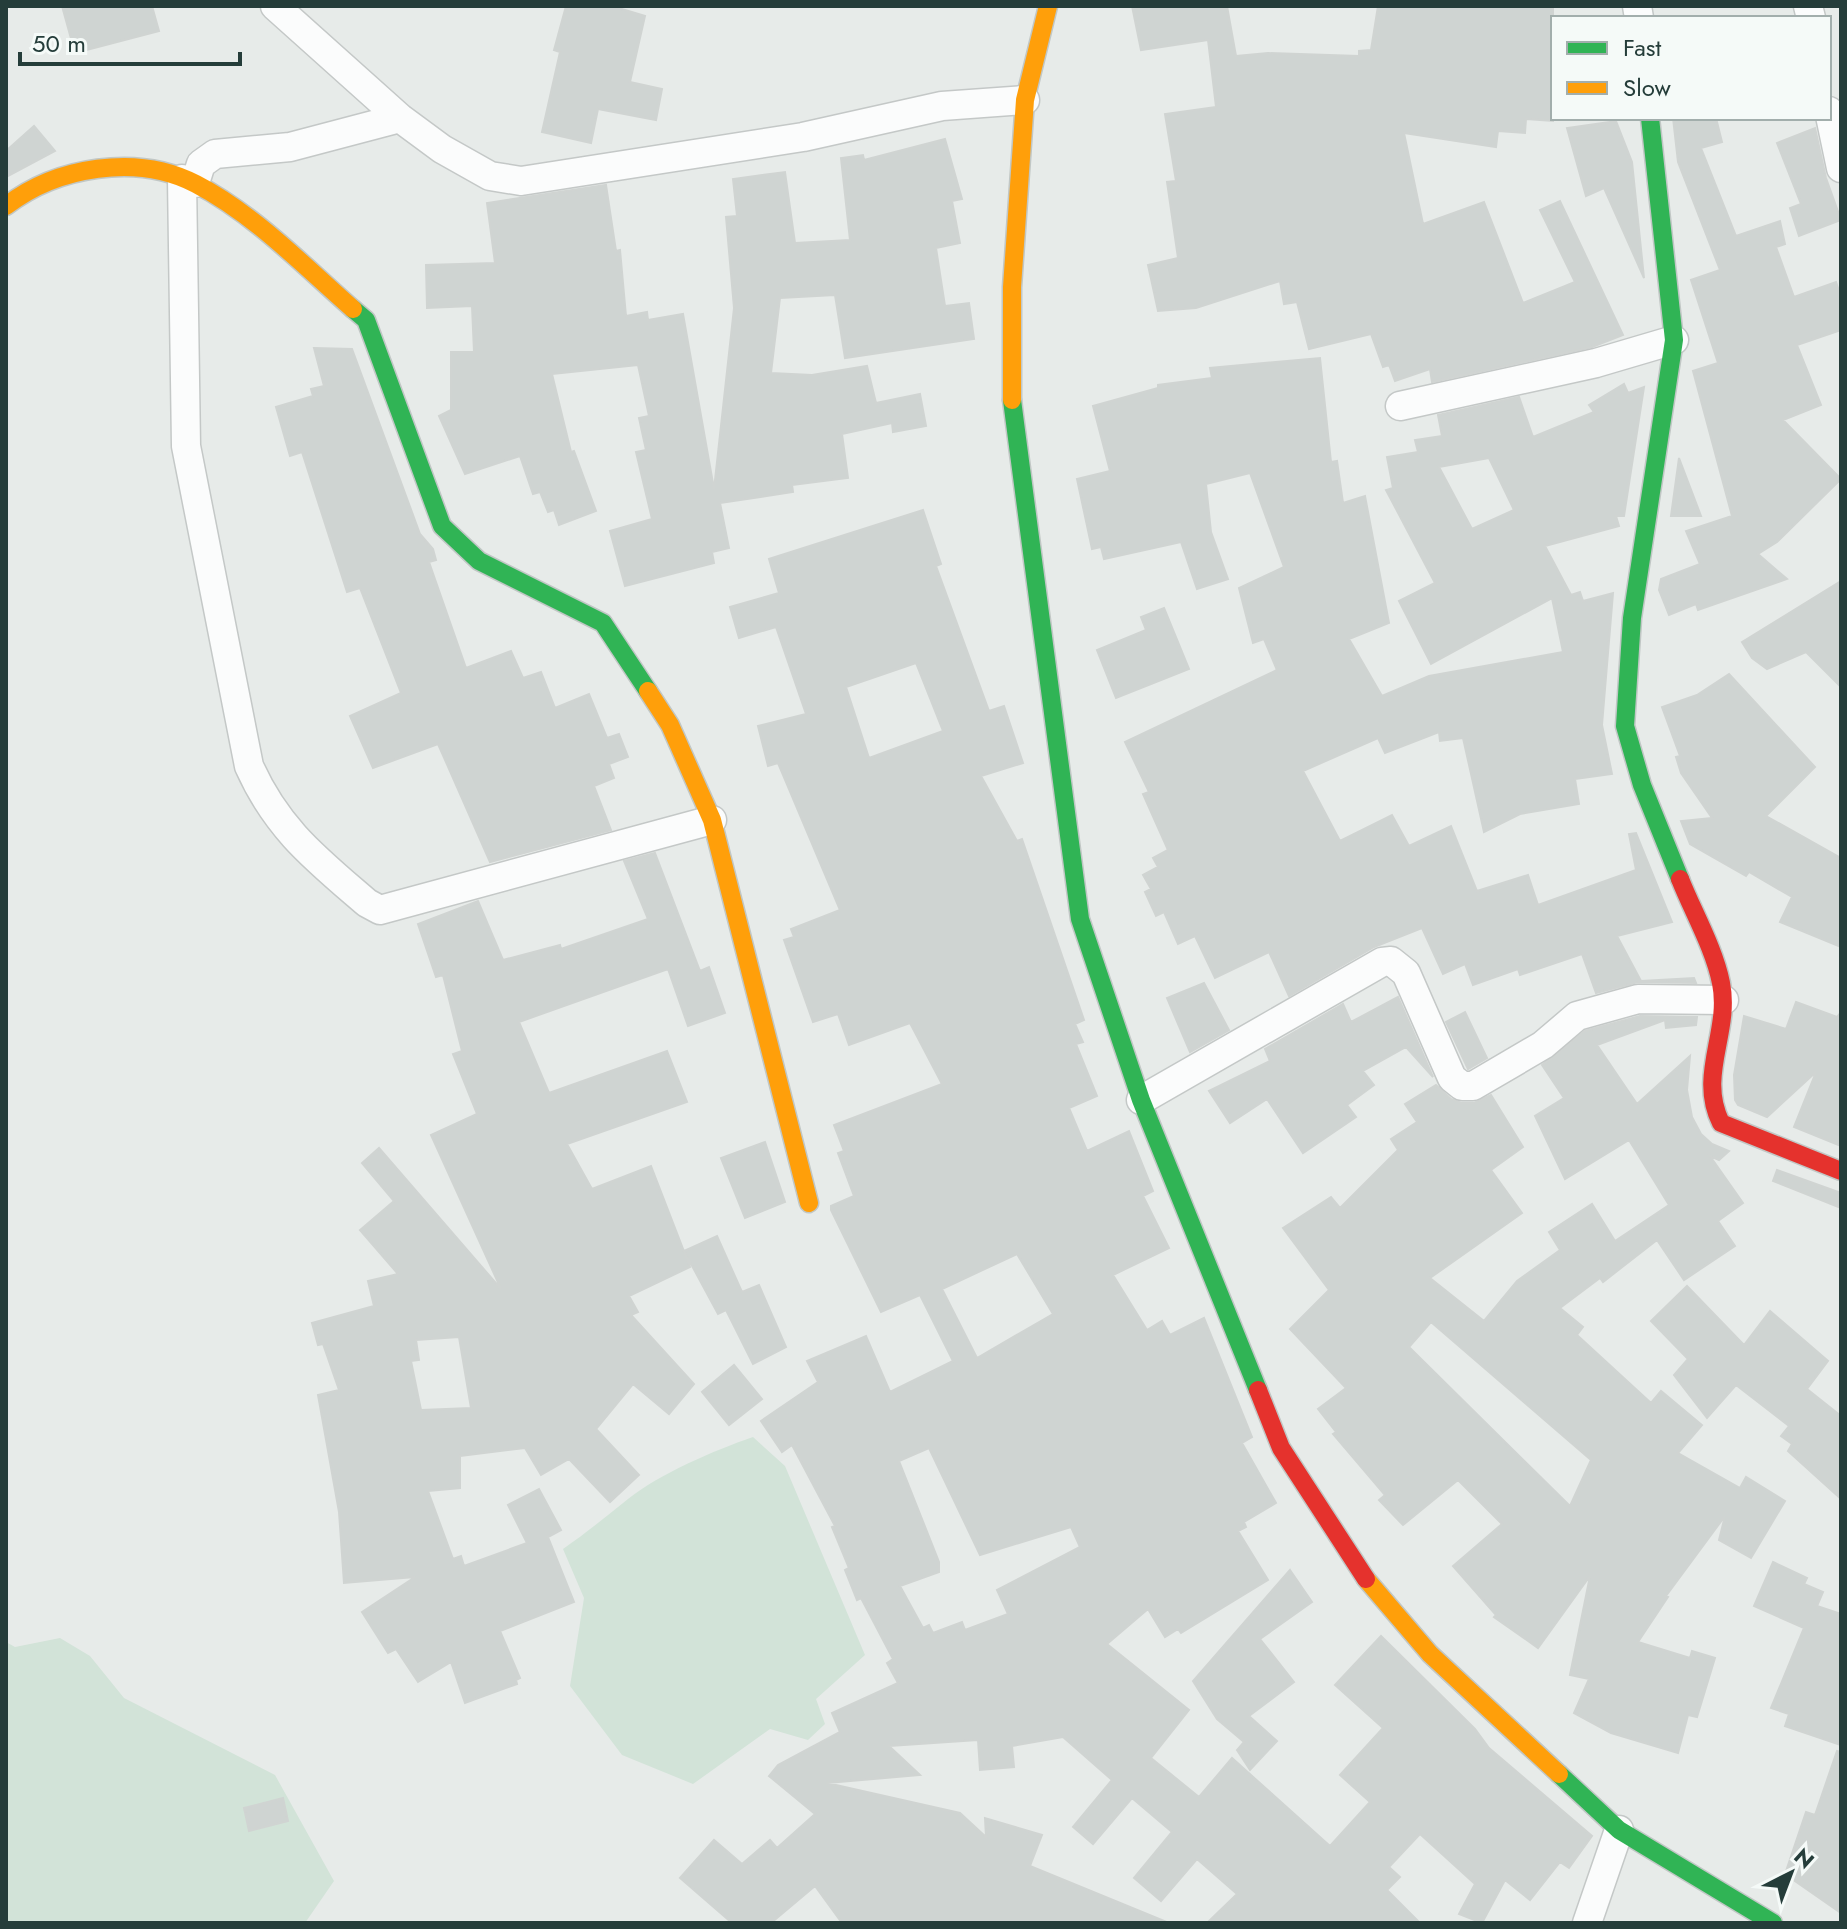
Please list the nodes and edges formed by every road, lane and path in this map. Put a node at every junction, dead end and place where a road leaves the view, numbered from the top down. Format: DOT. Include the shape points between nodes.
graph roads {
  1 [pos="275,6"];
  2 [pos="1048,6"];
  3 [pos="1025,100"];
  4 [pos="400,118"];
  5 [pos="1650,120"];
  6 [pos="1831,120"];
  7 [pos="1841,168"];
  8 [pos="189,181"];
  9 [pos="6,206"];
  10 [pos="1674,340"];
  11 [pos="1400,406"];
  12 [pos="712,820"];
  13 [pos="1724,1000"];
  14 [pos="1141,1100"];
  15 [pos="1841,1171"];
  16 [pos="809,1203"];
  17 [pos="1619,1830"];
  18 [pos="1587,1923"];
  19 [pos="1773,1923"];
  1 -- 4 [label="street"];
  2 -- 3 [label="street"];
  3 -- 4 [label="street" via="942,106 803,137 521,181 490,176"];
  3 -- 14 [label="street" via="1012,287 1012,416 1080,919"];
  4 -- 8 [label="street" via="290,147 215,154"];
  5 -- 10 [label="street"];
  6 -- 7 [label="street"];
  8 -- 9 [label="street" via="127,166 96,169 22,190"];
  8 -- 12 [label="street" via="267,233 366,320 442,526 479,561 603,623 670,725"];
  8 -- 12 [label="street" via="186,446 249,766 265,802 288,830 380,910"];
  10 -- 11 [label="street" via="1596,363"];
  10 -- 13 [label="street" via="1632,618 1625,726 1642,785 1717,963"];
  12 -- 16 [label="street"];
  13 -- 14 [label="street" via="1638,999 1577,1016 1543,1045 1473,1086 1462,1086 1452,1078 1406,973 1391,961 1382,962"];
  13 -- 15 [label="street" via="1710,1108 1721,1123"];
  14 -- 17 [label="street" via="1281,1448 1337,1539 1386,1606 1430,1654"];
  17 -- 18 [label="street"];
  17 -- 19 [label="street"];
}
